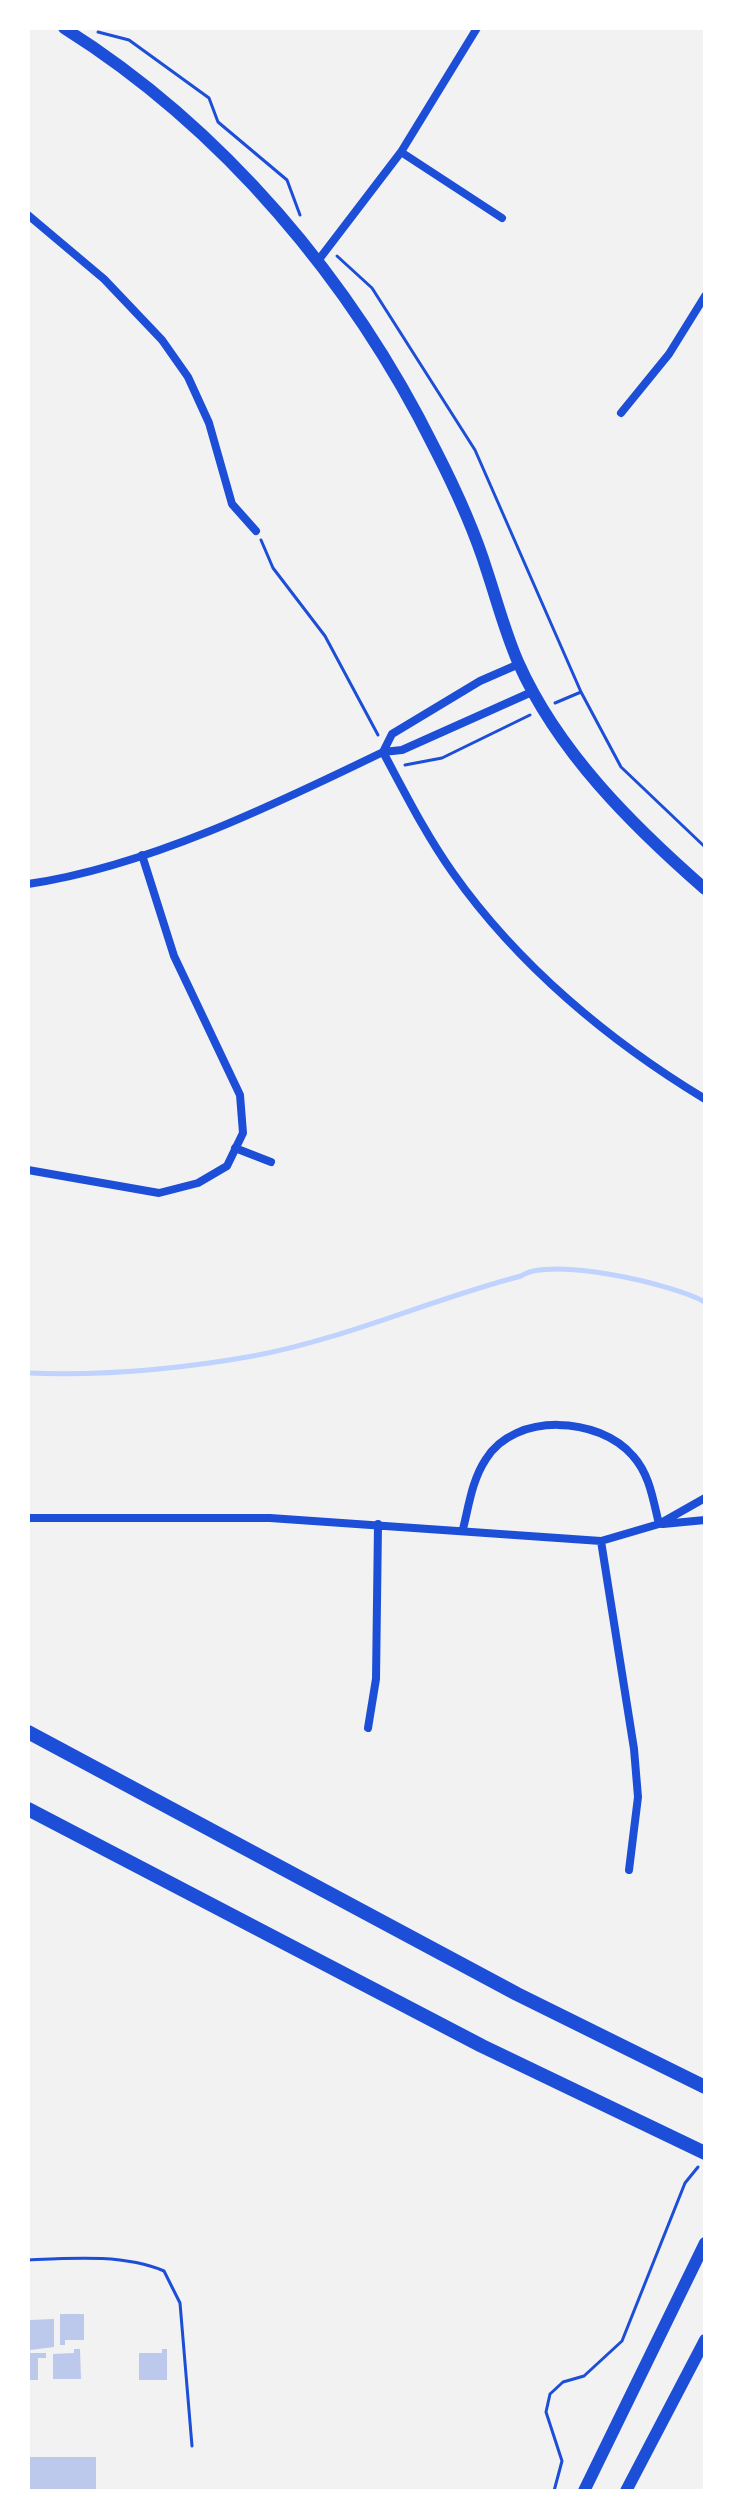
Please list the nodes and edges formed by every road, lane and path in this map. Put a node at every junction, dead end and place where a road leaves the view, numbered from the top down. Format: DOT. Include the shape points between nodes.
graph roads {
  1 [pos="64,28"];
  2 [pos="477,28"];
  3 [pos="401,152"];
  4 [pos="28,215"];
  5 [pos="502,218"];
  6 [pos="317,262"];
  7 [pos="705,296"];
  8 [pos="621,413"];
  9 [pos="256,531"];
  10 [pos="519,664"];
  11 [pos="534,691"];
  12 [pos="581,692"];
  13 [pos="545,707"];
  14 [pos="383,752"];
  15 [pos="142,855"];
  16 [pos="28,884"];
  17 [pos="705,889"];
  18 [pos="705,1099"];
  19 [pos="235,1148"];
  20 [pos="271,1162"];
  21 [pos="28,1170"];
  22 [pos="705,1498"];
  23 [pos="28,1518"];
  24 [pos="705,1520"];
  25 [pos="378,1524"];
  26 [pos="659,1524"];
  27 [pos="463,1529"];
  28 [pos="601,1541"];
  29 [pos="368,1728"];
  30 [pos="28,1732"];
  31 [pos="28,1809"];
  32 [pos="629,1870"];
  33 [pos="705,2087"];
  34 [pos="705,2156"];
  35 [pos="705,2243"];
  36 [pos="28,2260"];
  37 [pos="705,2340"];
  38 [pos="192,2446"];
  39 [pos="554,2491"];
  40 [pos="584,2491"];
  41 [pos="626,2491"];
  1 -- 6 [label="street" via="184,119 253,186"];
  2 -- 3 [label="street"];
  3 -- 5 [label="street"];
  3 -- 6 [label="street"];
  4 -- 9 [label="street" via="104,279 162,340 188,377 209,423 232,504"];
  6 -- 10 [label="street" via="430,438 464,509"];
  7 -- 8 [label="street" via="669,354"];
  9 -- 14 [label="path" via="273,568 325,636 377,731"];
  10 -- 11 [label="street"];
  10 -- 14 [label="street" via="392,734"];
  11 -- 13 [label="street"];
  11 -- 14 [label="street" via="402,750"];
  12 -- 13 [label="path"];
  13 -- 14 [label="path" via="442,758 409,767"];
  13 -- 17 [label="street" via="592,777"];
  14 -- 15 [label="street"];
  14 -- 18 [label="street" via="420,822 498,929 606,1031"];
  15 -- 16 [label="street"];
  15 -- 19 [label="street" via="174,956 240,1095 243,1133"];
  19 -- 20 [label="street"];
  19 -- 21 [label="street" via="227,1166 198,1183 159,1193"];
  22 -- 26 [label="street"];
  23 -- 25 [label="street" via="270,1518"];
  24 -- 26 [label="street"];
  25 -- 27 [label="street"];
  25 -- 29 [label="street" via="376,1679"];
  26 -- 27 [label="street" via="646,1474 632,1454 594,1430 546,1426 524,1429 487,1456 474,1482"];
  26 -- 28 [label="street"];
  27 -- 28 [label="street"];
  28 -- 32 [label="street" via="634,1749 638,1797"];
  30 -- 33 [label="main road" via="517,1994"];
  31 -- 34 [label="main road"];
  34 -- 39 [label="path" via="685,2183 622,2341 584,2376 563,2382 550,2394 546,2412 562,2461"];
  35 -- 40 [label="street"];
  36 -- 38 [label="path" via="131,2262 164,2271 180,2303"];
  37 -- 41 [label="street"];
}
